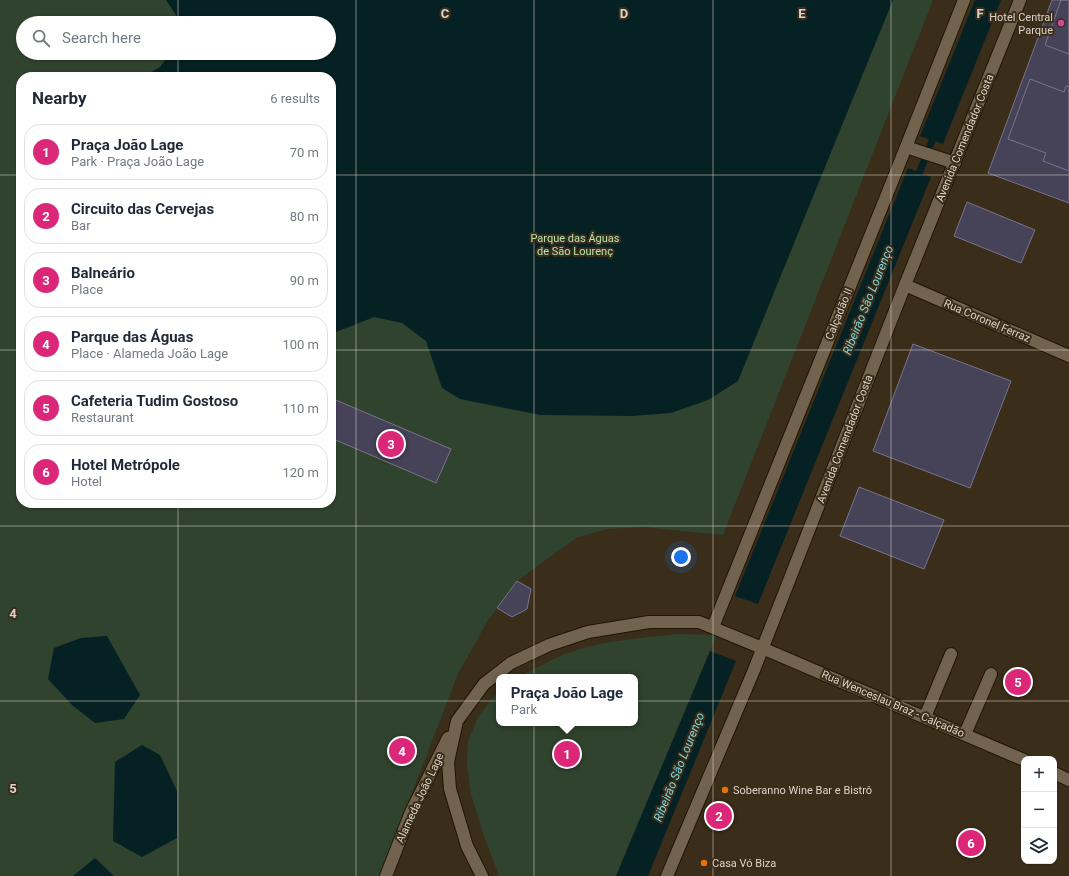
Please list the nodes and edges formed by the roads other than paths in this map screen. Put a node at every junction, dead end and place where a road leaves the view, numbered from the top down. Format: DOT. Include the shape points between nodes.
graph roads {
  1 [pos="964,0"];
  2 [pos="1020,0"];
  3 [pos="906,147"];
  4 [pos="955,164"];
  5 [pos="905,285"];
  6 [pos="1069,356"];
  7 [pos="713,627"];
  8 [pos="762,648"];
  9 [pos="951,654"];
  10 [pos="497,674"];
  11 [pos="991,674"];
  12 [pos="496,675"];
  13 [pos="925,717"];
  14 [pos="457,721"];
  15 [pos="965,734"];
  16 [pos="1021,759"];
  17 [pos="1057,774"];
  18 [pos="1069,780"];
  19 [pos="386,876"];
  20 [pos="482,876"];
  21 [pos="667,876"];
  1 -- 3 [label="street, Calçadão II"];
  2 -- 4 [label="street, Avenida Comendador Costa"];
  3 -- 4 [label="street"];
  3 -- 7 [label="street, Calçadão II"];
  4 -- 5 [label="street, Avenida Comendador Costa"];
  5 -- 6 [label="street, Rua Coronel Ferraz"];
  5 -- 8 [label="street, Avenida Comendador Costa"];
  7 -- 8 [label="street, Rua Wenceslau Braz - Calçadão"];
  7 -- 10 [label="street, Rua Wenceslau Braz - Calçadão" via="699,622 649,622 588,632 550,645 511,663"];
  8 -- 13 [label="street, Rua Wenceslau Braz - Calçadão"];
  8 -- 21 [label="street, Avenida Comendador Costa"];
  9 -- 13 [label="street"];
  11 -- 15 [label="street"];
  12 -- 14 [label="street, Rua Wenceslau Braz - Calçadão" via="484,684"];
  13 -- 15 [label="street, Rua Wenceslau Braz - Calçadão"];
  14 -- 19 [label="street, Alameda João Lage" via="411,812"];
  14 -- 20 [label="street" via="448,762 450,789 467,846"];
  15 -- 16 [label="street, Rua Wenceslau Braz - Calçadão"];
  17 -- 18 [label="street"];
}
